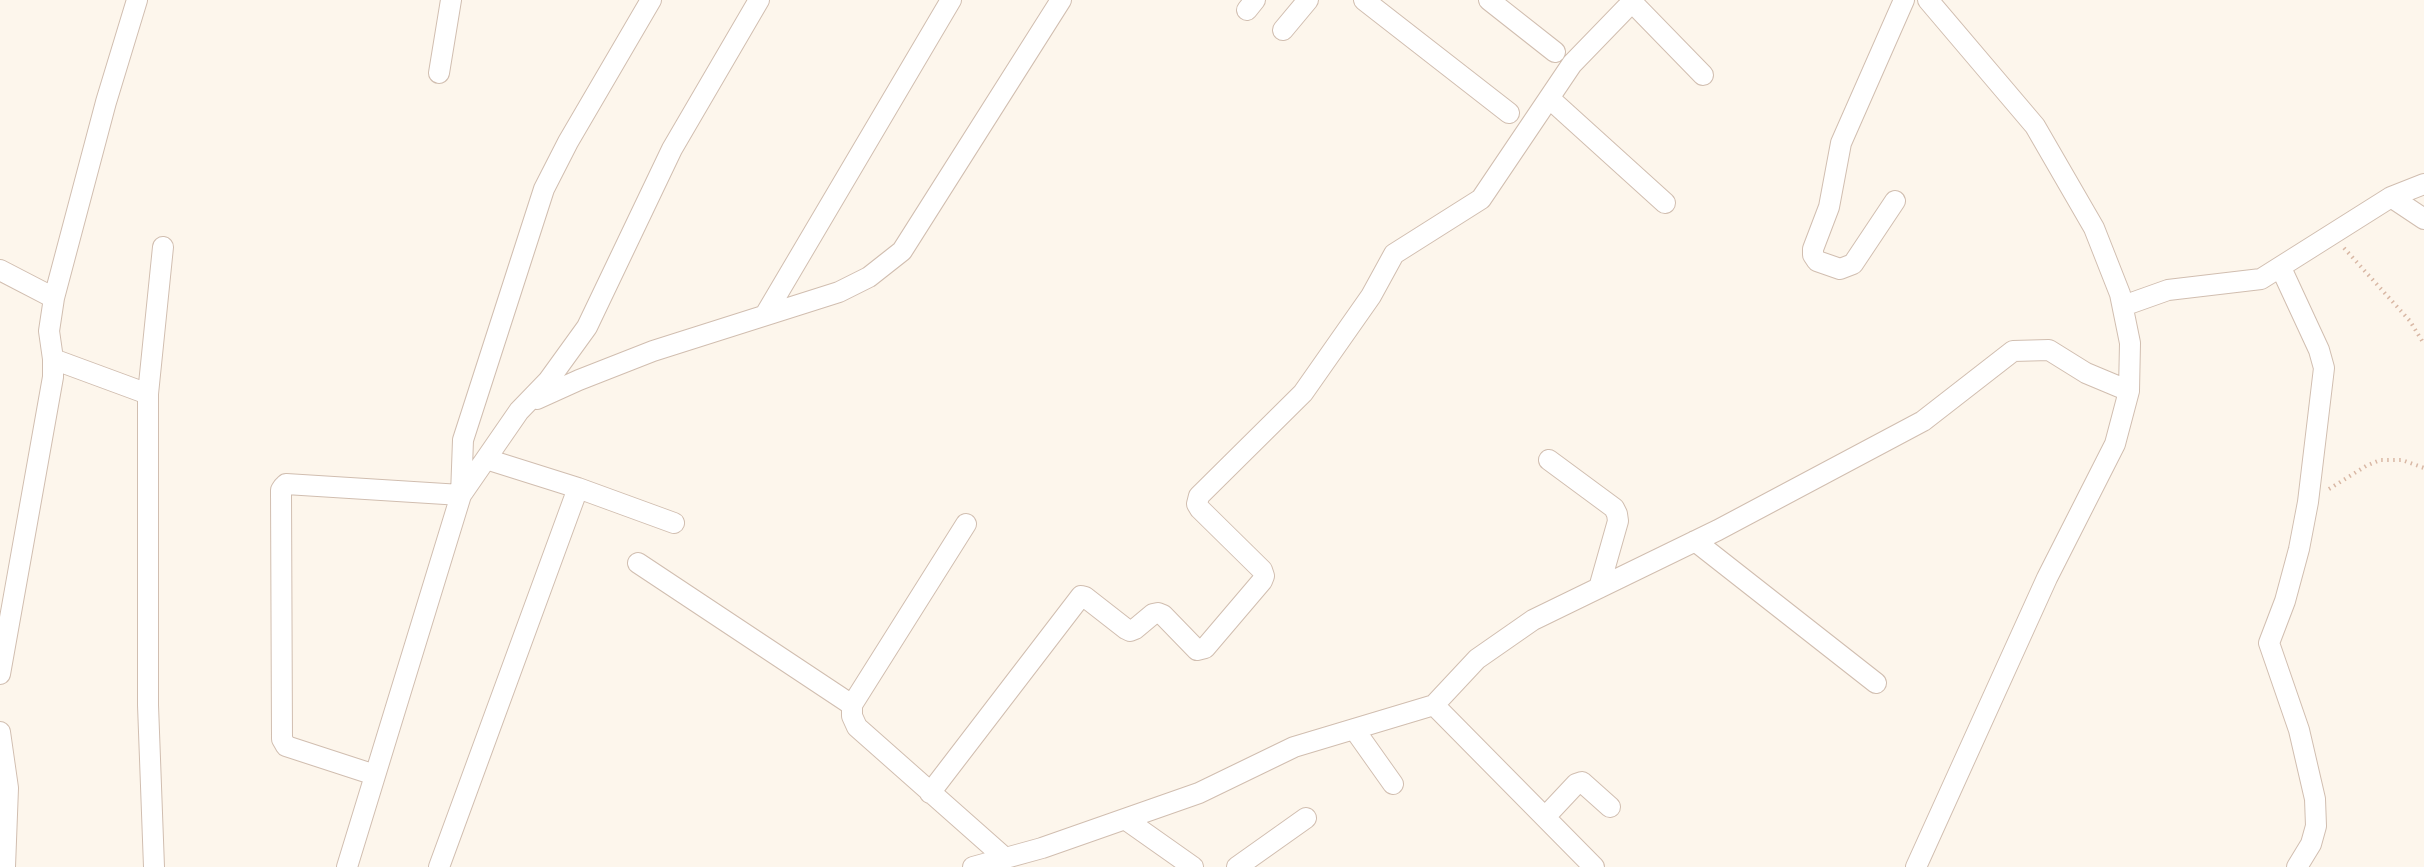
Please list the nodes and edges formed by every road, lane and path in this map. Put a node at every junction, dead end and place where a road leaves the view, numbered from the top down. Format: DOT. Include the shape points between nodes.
graph roads {
  1 [pos="138,0"];
  2 [pos="651,0"];
  3 [pos="759,0"];
  4 [pos="951,0"];
  5 [pos="1061,0"];
  6 [pos="1308,0"];
  7 [pos="1364,0"];
  8 [pos="1489,0"];
  9 [pos="1904,0"];
  10 [pos="1928,0"];
  11 [pos="447,1"];
  12 [pos="1631,1"];
  13 [pos="1283,30"];
  14 [pos="1555,52"];
  15 [pos="439,73"];
  16 [pos="1703,75"];
  17 [pos="1550,98"];
  18 [pos="1509,113"];
  19 [pos="2424,184"];
  20 [pos="2391,197"];
  21 [pos="1895,201"];
  22 [pos="1665,203"];
  23 [pos="2424,219"];
  24 [pos="2333,235"];
  25 [pos="164,246"];
  26 [pos="2281,268"];
  27 [pos="0,270"];
  28 [pos="54,298"];
  29 [pos="2122,306"];
  30 [pos="765,315"];
  31 [pos="2424,344"];
  32 [pos="53,359"];
  33 [pos="2129,391"];
  34 [pos="148,394"];
  35 [pos="526,404"];
  36 [pos="486,459"];
  37 [pos="1549,460"];
  38 [pos="2424,468"];
  39 [pos="578,488"];
  40 [pos="461,495"];
  41 [pos="2308,502"];
  42 [pos="674,523"];
  43 [pos="966,524"];
  44 [pos="1695,541"];
  45 [pos="638,562"];
  46 [pos="1599,588"];
  47 [pos="0,674"];
  48 [pos="1876,683"];
  49 [pos="852,705"];
  50 [pos="1434,705"];
  51 [pos="1354,729"];
  52 [pos="0,732"];
  53 [pos="375,775"];
  54 [pos="1394,784"];
  55 [pos="930,793"];
  56 [pos="1610,807"];
  57 [pos="1546,816"];
  58 [pos="1306,818"];
  59 [pos="1125,819"];
  60 [pos="1005,858"];
  61 [pos="1585,864"];
  62 [pos="5,867"];
  63 [pos="154,867"];
  64 [pos="347,867"];
  65 [pos="440,867"];
  66 [pos="976,867"];
  67 [pos="1193,867"];
  68 [pos="1237,867"];
  69 [pos="1916,867"];
  70 [pos="2297,867"];
  1 -- 28 [label="street" via="106,102"];
  2 -- 40 [label="street" via="544,189 463,440"];
  3 -- 35 [label="street" via="672,149 587,327"];
  4 -- 30 [label="street"];
  5 -- 30 [label="street" via="902,251 869,278"];
  6 -- 13 [label="street"];
  7 -- 18 [label="street"];
  8 -- 14 [label="street"];
  9 -- 21 [label="street" via="1841,143 1829,207 1813,249 1817,261 1840,268 1853,264"];
  10 -- 29 [label="street" via="2035,126 2094,228"];
  11 -- 15 [label="street"];
  12 -- 16 [label="street"];
  12 -- 17 [label="street" via="1572,64"];
  17 -- 22 [label="street"];
  17 -- 55 [label="street" via="1480,199 1394,254 1371,296 1302,393 1199,496 1200,509 1264,576 1204,648 1197,650 1163,615 1153,614 1130,631 1081,596"];
  19 -- 20 [label="street"];
  20 -- 23 [label="street"];
  20 -- 24 [label="street"];
  24 -- 26 [label="street"];
  24 -- 31 [label="path" via="2410,321"];
  25 -- 34 [label="street"];
  26 -- 29 [label="street" via="2261,279 2168,290"];
  26 -- 41 [label="street" via="2324,368"];
  27 -- 28 [label="street"];
  28 -- 32 [label="street" via="49,331"];
  29 -- 33 [label="street" via="2130,344"];
  30 -- 35 [label="street" via="653,351"];
  32 -- 34 [label="street"];
  32 -- 47 [label="street"];
  33 -- 44 [label="street" via="2086,373 2049,350 2013,351 1923,421"];
  33 -- 69 [label="street" via="2115,444 2047,578"];
  34 -- 63 [label="street" via="148,705"];
  35 -- 36 [label="street"];
  36 -- 39 [label="street"];
  36 -- 40 [label="street"];
  37 -- 46 [label="street" via="1617,514"];
  38 -- 41 [label="path" via="2402,460 2380,460"];
  39 -- 42 [label="street"];
  39 -- 65 [label="street"];
  40 -- 53 [label="street"];
  40 -- 53 [label="street" via="286,484 281,490 283,743"];
  41 -- 70 [label="street" via="2285,601 2269,643 2299,730 2315,799 2316,826 2311,844"];
  43 -- 49 [label="street"];
  44 -- 46 [label="street"];
  44 -- 48 [label="street"];
  45 -- 49 [label="street"];
  46 -- 50 [label="street" via="1533,620 1477,659"];
  49 -- 55 [label="street" via="857,727"];
  50 -- 51 [label="street"];
  50 -- 57 [label="street"];
  51 -- 54 [label="street"];
  51 -- 59 [label="street" via="1294,747 1199,793"];
  52 -- 62 [label="street" via="8,788"];
  53 -- 64 [label="street"];
  55 -- 60 [label="street"];
  56 -- 57 [label="street" via="1582,782"];
  57 -- 61 [label="street"];
  58 -- 68 [label="street"];
  59 -- 60 [label="street"];
  59 -- 67 [label="street"];
  60 -- 66 [label="street"];
}
